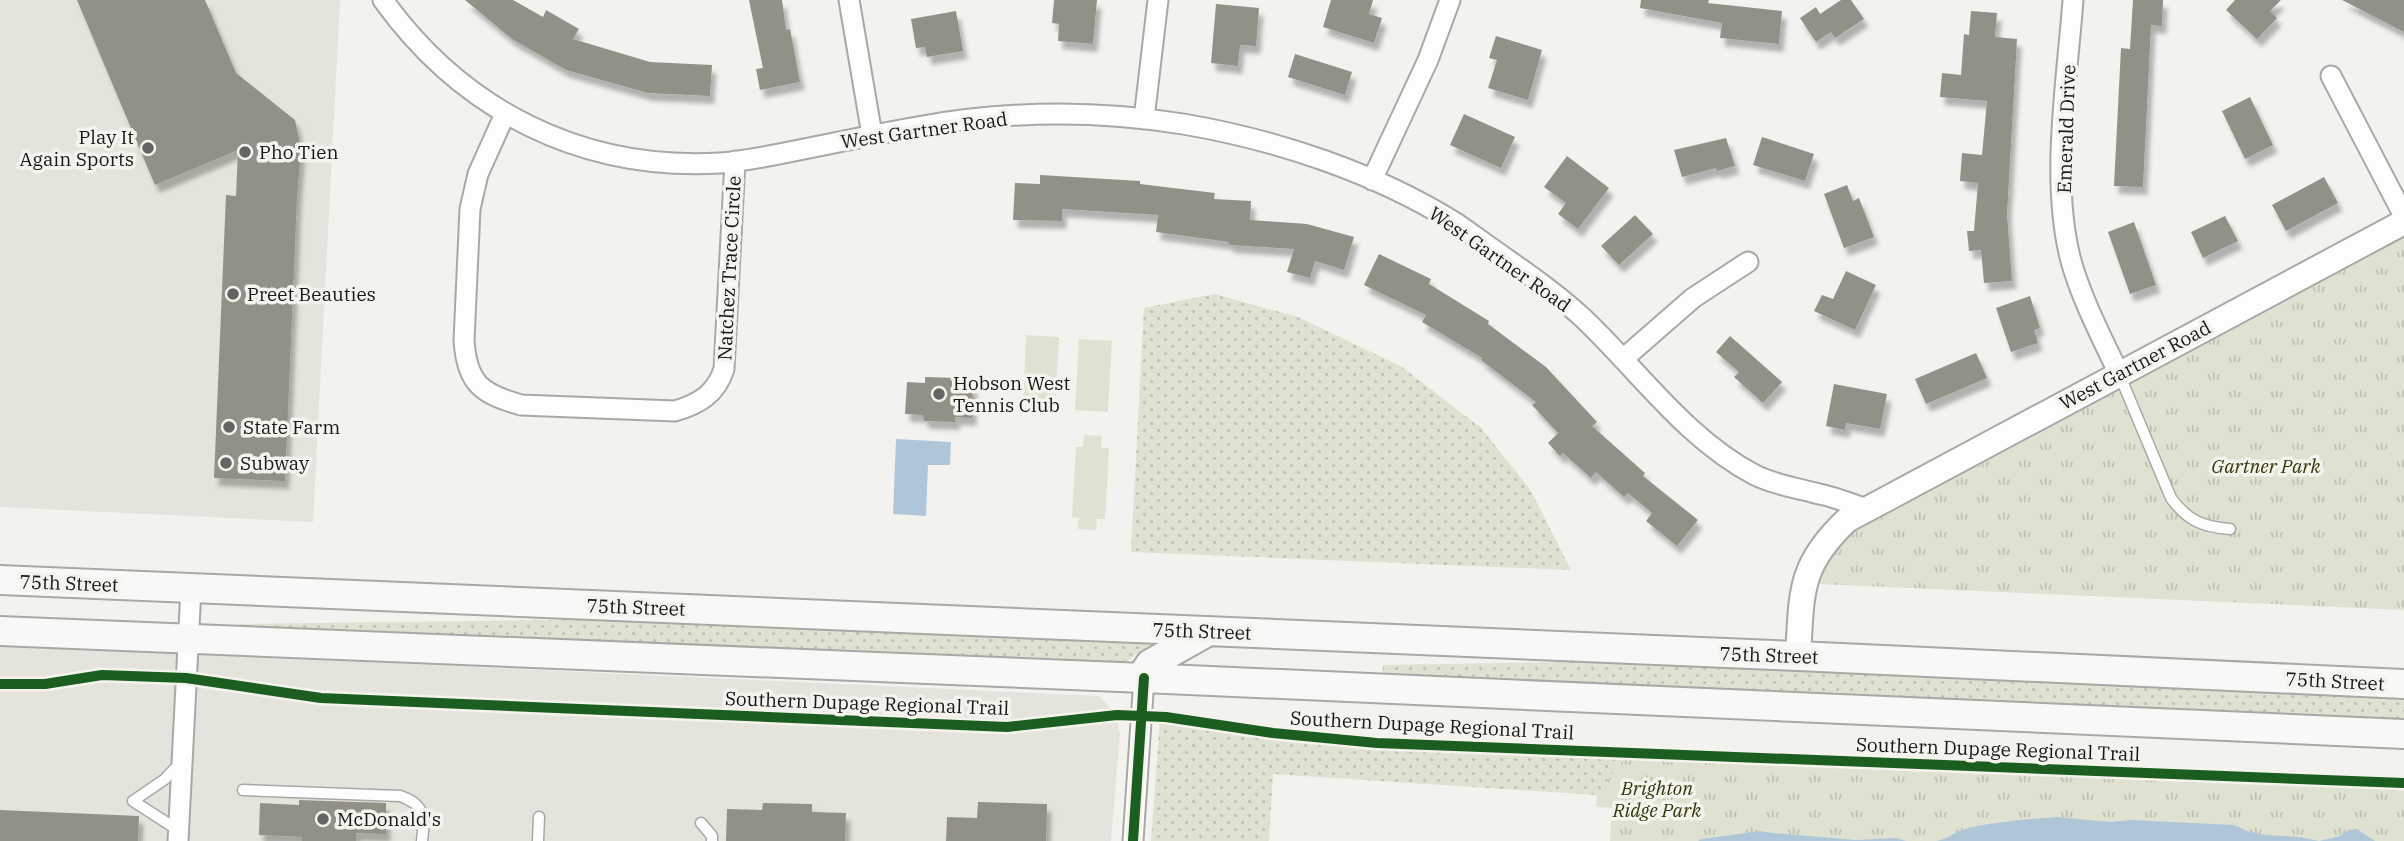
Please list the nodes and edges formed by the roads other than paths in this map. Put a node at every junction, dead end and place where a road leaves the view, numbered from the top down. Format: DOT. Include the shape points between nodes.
graph roads {
  1 [pos="383,0"];
  2 [pos="849,0"];
  3 [pos="1158,0"];
  4 [pos="1450,0"];
  5 [pos="2073,0"];
  6 [pos="2331,76"];
  7 [pos="505,114"];
  8 [pos="1144,119"];
  9 [pos="872,135"];
  10 [pos="735,161"];
  11 [pos="1372,180"];
  12 [pos="2404,216"];
  13 [pos="2404,222"];
  14 [pos="1748,262"];
  15 [pos="1623,359"];
  16 [pos="2119,374"];
  17 [pos="1866,509"];
  18 [pos="2230,529"];
  19 [pos="0,580"];
  20 [pos="191,588"];
  21 [pos="0,631"];
  22 [pos="1209,631"];
  23 [pos="188,639"];
  24 [pos="1798,656"];
  25 [pos="1144,678"];
  26 [pos="2404,684"];
  27 [pos="2404,734"];
  28 [pos="181,761"];
  29 [pos="243,790"];
  30 [pos="539,817"];
  31 [pos="701,822"];
  32 [pos="178,836"];
  33 [pos="422,841"];
  34 [pos="538,841"];
  35 [pos="712,841"];
  36 [pos="1133,841"];
  1 -- 7 [label="street, West Gartner Road" via="444,70"];
  2 -- 9 [label="street"];
  3 -- 8 [label="street"];
  4 -- 11 [label="street" via="1428,60"];
  5 -- 16 [label="street, Emerald Drive" via="2063,210 2071,261"];
  6 -- 12 [label="street"];
  7 -- 10 [label="street, West Gartner Road" via="565,141 615,156 690,164"];
  7 -- 10 [label="street, Natchez Trace Circle" via="478,174 470,209 464,341 470,374 480,388 521,405 675,411 713,391 724,369"];
  8 -- 9 [label="street, West Gartner Road" via="1071,114 992,117"];
  8 -- 11 [label="street, West Gartner Road" via="1262,142"];
  9 -- 10 [label="street, West Gartner Road"];
  11 -- 15 [label="street, West Gartner Road" via="1455,223 1553,292"];
  13 -- 16 [label="street, West Gartner Road"];
  14 -- 15 [label="street" via="1693,298"];
  15 -- 17 [label="street, West Gartner Road" via="1674,412 1738,465 1780,485"];
  16 -- 17 [label="street, West Gartner Road"];
  16 -- 18 [label="lane" via="2171,499 2196,522"];
  17 -- 24 [label="street, West Gartner Road" via="1831,535 1812,562 1802,596"];
  19 -- 20 [label="main road, 75th Street"];
  20 -- 22 [label="main road, 75th Street"];
  20 -- 23 [label="street"];
  21 -- 23 [label="main road"];
  22 -- 24 [label="main road, 75th Street"];
  22 -- 25 [label="main road" via="1150,664"];
  23 -- 25 [label="main road"];
  23 -- 28 [label="street"];
  24 -- 26 [label="main road, 75th Street"];
  25 -- 27 [label="main road"];
  25 -- 36 [label="street"];
  28 -- 32 [label="street"];
  28 -- 32 [label="lane" via="165,779 133,801"];
  29 -- 33 [label="lane" via="400,796 417,803 422,812"];
  30 -- 34 [label="lane"];
  31 -- 35 [label="lane"];
}
